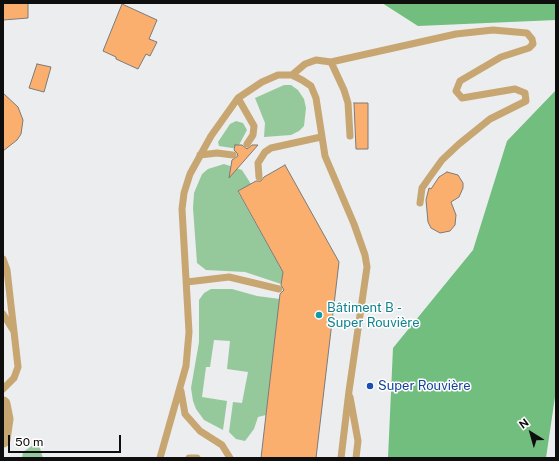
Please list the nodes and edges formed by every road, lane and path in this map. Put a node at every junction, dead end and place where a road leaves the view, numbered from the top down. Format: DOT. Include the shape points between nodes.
graph roads {
  1 [pos="331,62"];
  2 [pos="292,75"];
  3 [pos="238,98"];
  4 [pos="350,136"];
  5 [pos="321,137"];
  6 [pos="248,144"];
  7 [pos="200,155"];
  8 [pos="233,155"];
  9 [pos="259,177"];
  10 [pos="420,203"];
  11 [pos="3,259"];
  12 [pos="187,282"];
  13 [pos="279,289"];
  14 [pos="3,314"];
  15 [pos="15,334"];
  16 [pos="181,385"];
  17 [pos="3,389"];
  18 [pos="349,391"];
  19 [pos="3,404"];
  20 [pos="3,440"];
  21 [pos="160,458"];
  22 [pos="189,458"];
  23 [pos="197,458"];
  24 [pos="230,458"];
  25 [pos="341,458"];
  26 [pos="356,458"];
  1 -- 2 [label="lane" via="316,60 305,64"];
  1 -- 4 [label="lane" via="348,103"];
  1 -- 10 [label="lane" via="493,30 527,33 532,38 533,44 529,48 501,57 460,81 456,91 462,98 516,89 525,93 526,101 494,117 442,160 422,188"];
  2 -- 3 [label="lane" via="278,76 262,82"];
  2 -- 5 [label="lane" via="311,86 316,98"];
  3 -- 6 [label="lane" via="254,126"];
  3 -- 7 [label="lane"];
  5 -- 9 [label="lane" via="271,148 264,152 258,163"];
  5 -- 18 [label="lane" via="325,156 354,224 367,266"];
  7 -- 8 [label="lane"];
  7 -- 12 [label="lane" via="190,174 182,209"];
  11 -- 15 [label="lane" via="7,270"];
  12 -- 13 [label="lane" via="229,277"];
  12 -- 16 [label="lane" via="189,332 186,366"];
  14 -- 15 [label="lane"];
  15 -- 17 [label="lane" via="18,367 14,378"];
  16 -- 21 [label="lane"];
  16 -- 24 [label="lane" via="185,414 200,432 222,445"];
  18 -- 25 [label="lane"];
  18 -- 26 [label="lane" via="358,441"];
  19 -- 20 [label="street" via="6,419"];
  22 -- 23 [label="lane"];
}
